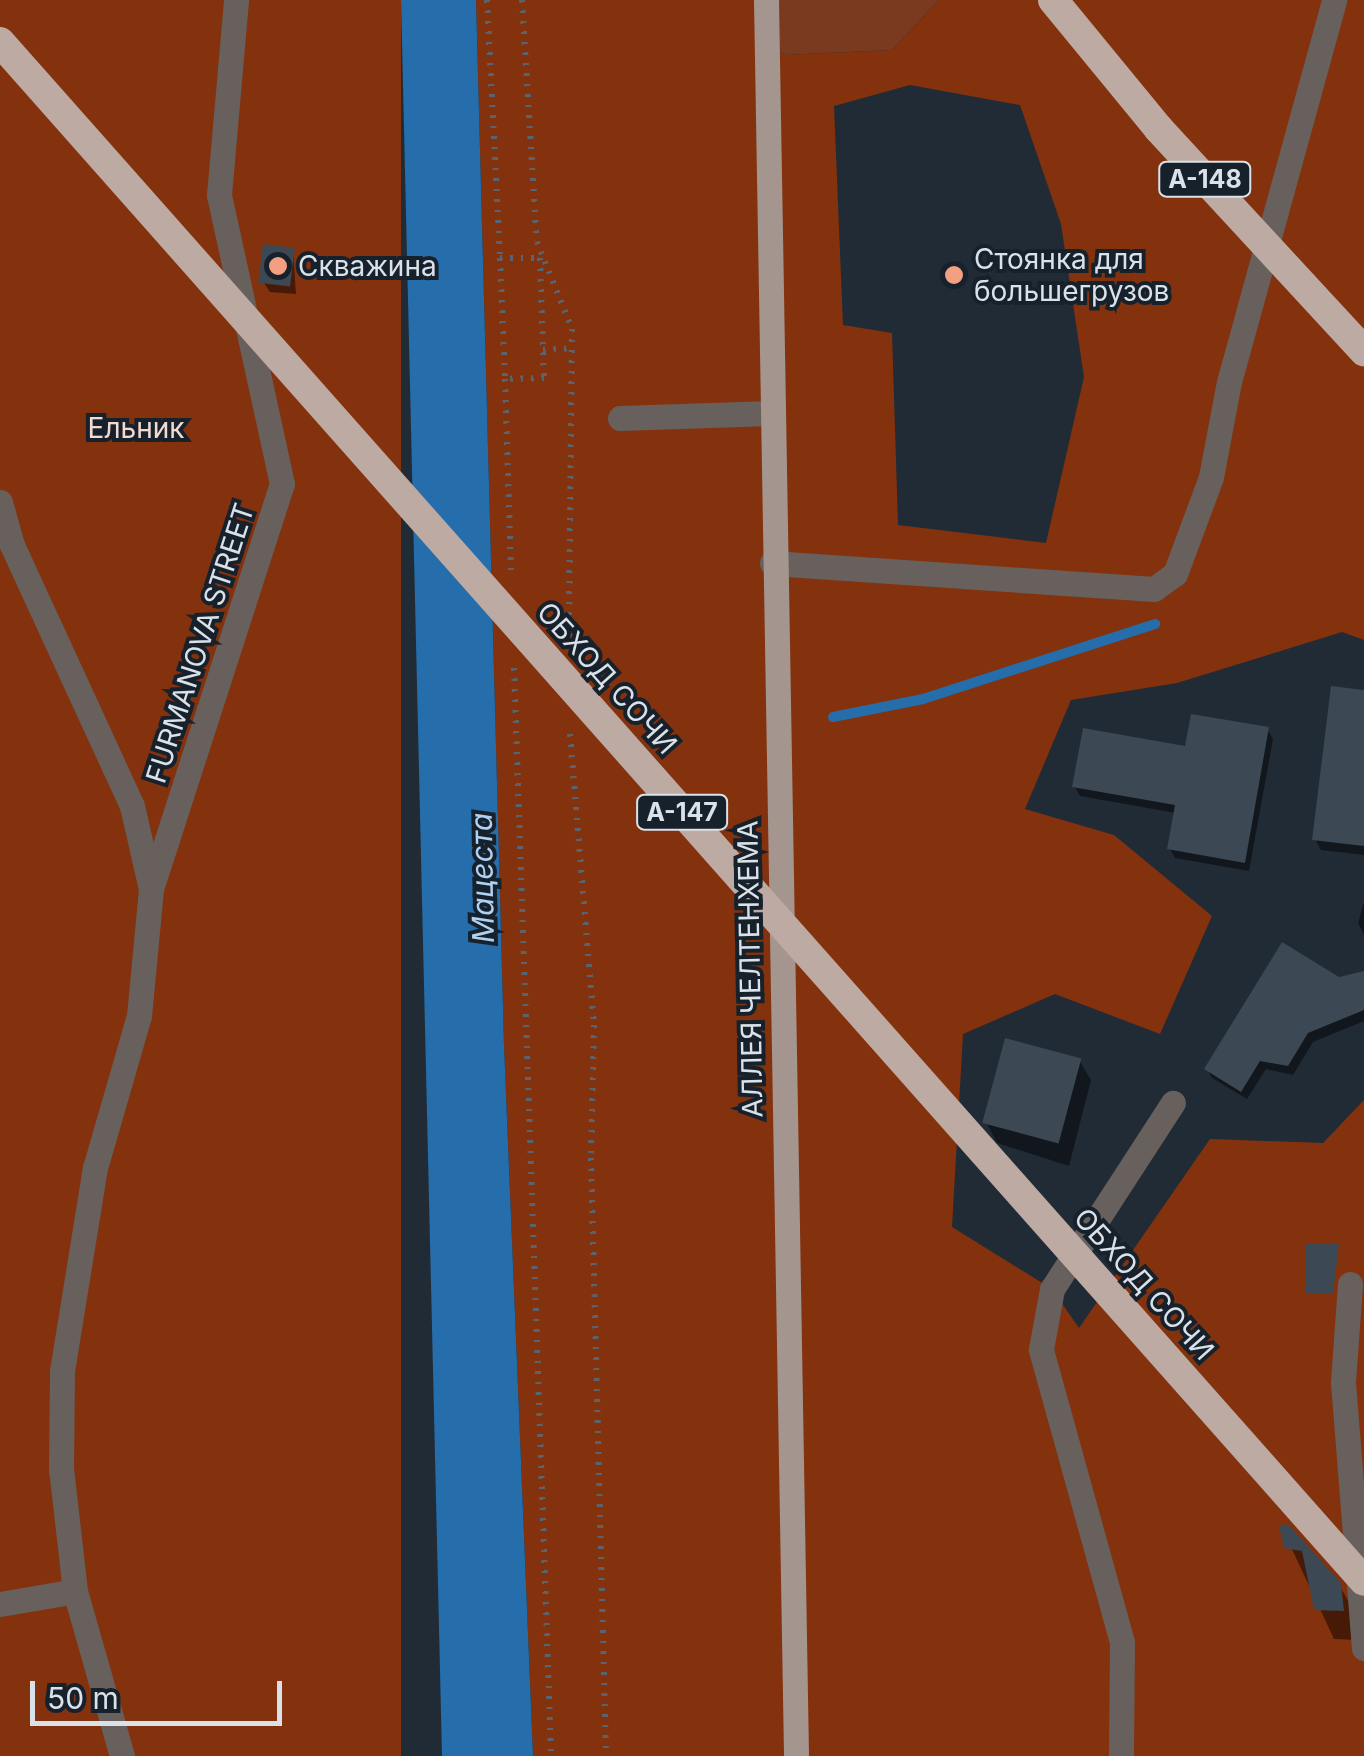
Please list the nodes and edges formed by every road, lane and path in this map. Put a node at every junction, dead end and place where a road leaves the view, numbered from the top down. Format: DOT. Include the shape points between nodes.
graph roads {
  1 [pos="236,0"];
  2 [pos="487,0"];
  3 [pos="522,0"];
  4 [pos="766,0"];
  5 [pos="1053,0"];
  6 [pos="1334,0"];
  7 [pos="0,42"];
  8 [pos="500,258"];
  9 [pos="573,348"];
  10 [pos="543,350"];
  11 [pos="1364,351"];
  12 [pos="505,379"];
  13 [pos="770,414"];
  14 [pos="620,418"];
  15 [pos="0,502"];
  16 [pos="772,564"];
  17 [pos="511,577"];
  18 [pos="569,646"];
  19 [pos="514,656"];
  20 [pos="570,722"];
  21 [pos="151,890"];
  22 [pos="1173,1103"];
  23 [pos="1350,1284"];
  24 [pos="1364,1582"];
  25 [pos="75,1591"];
  26 [pos="0,1604"];
  27 [pos="1364,1648"];
  28 [pos="122,1756"];
  29 [pos="551,1756"];
  30 [pos="606,1756"];
  31 [pos="796,1756"];
  32 [pos="1121,1756"];
  1 -- 21 [label="street, FURMANOVA STREET" via="219,195 282,484"];
  2 -- 8 [label="path"];
  3 -- 9 [label="path" via="537,242 572,329"];
  4 -- 13 [label="main road, АЛЛЕЯ ЧЕЛТЕНХЕМА"];
  5 -- 11 [label="highway, А-148, bridge" via="1158,128"];
  6 -- 16 [label="street" via="1229,382 1211,476 1175,574 1154,589"];
  7 -- 24 [label="highway, ОБХОД СОЧИ / А-147, bridge"];
  8 -- 10 [label="path" via="540,258"];
  8 -- 12 [label="path"];
  9 -- 10 [label="path"];
  9 -- 18 [label="path"];
  10 -- 12 [label="path" via="544,378"];
  12 -- 17 [label="path"];
  13 -- 14 [label="street"];
  13 -- 16 [label="main road, АЛЛЕЯ ЧЕЛТЕНХЕМА"];
  15 -- 21 [label="street, FURMANOVA STREET" via="12,544 132,806"];
  16 -- 31 [label="main road, АЛЛЕЯ ЧЕЛТЕНХЕМА"];
  19 -- 29 [label="path"];
  20 -- 30 [label="path" via="594,1024 591,1176"];
  21 -- 25 [label="street" via="138,1016 94,1168 62,1371 61,1469"];
  22 -- 32 [label="street" via="1052,1289 1041,1349 1122,1642"];
  23 -- 27 [label="street" via="1343,1382"];
  25 -- 26 [label="street"];
  25 -- 28 [label="street"];
}
